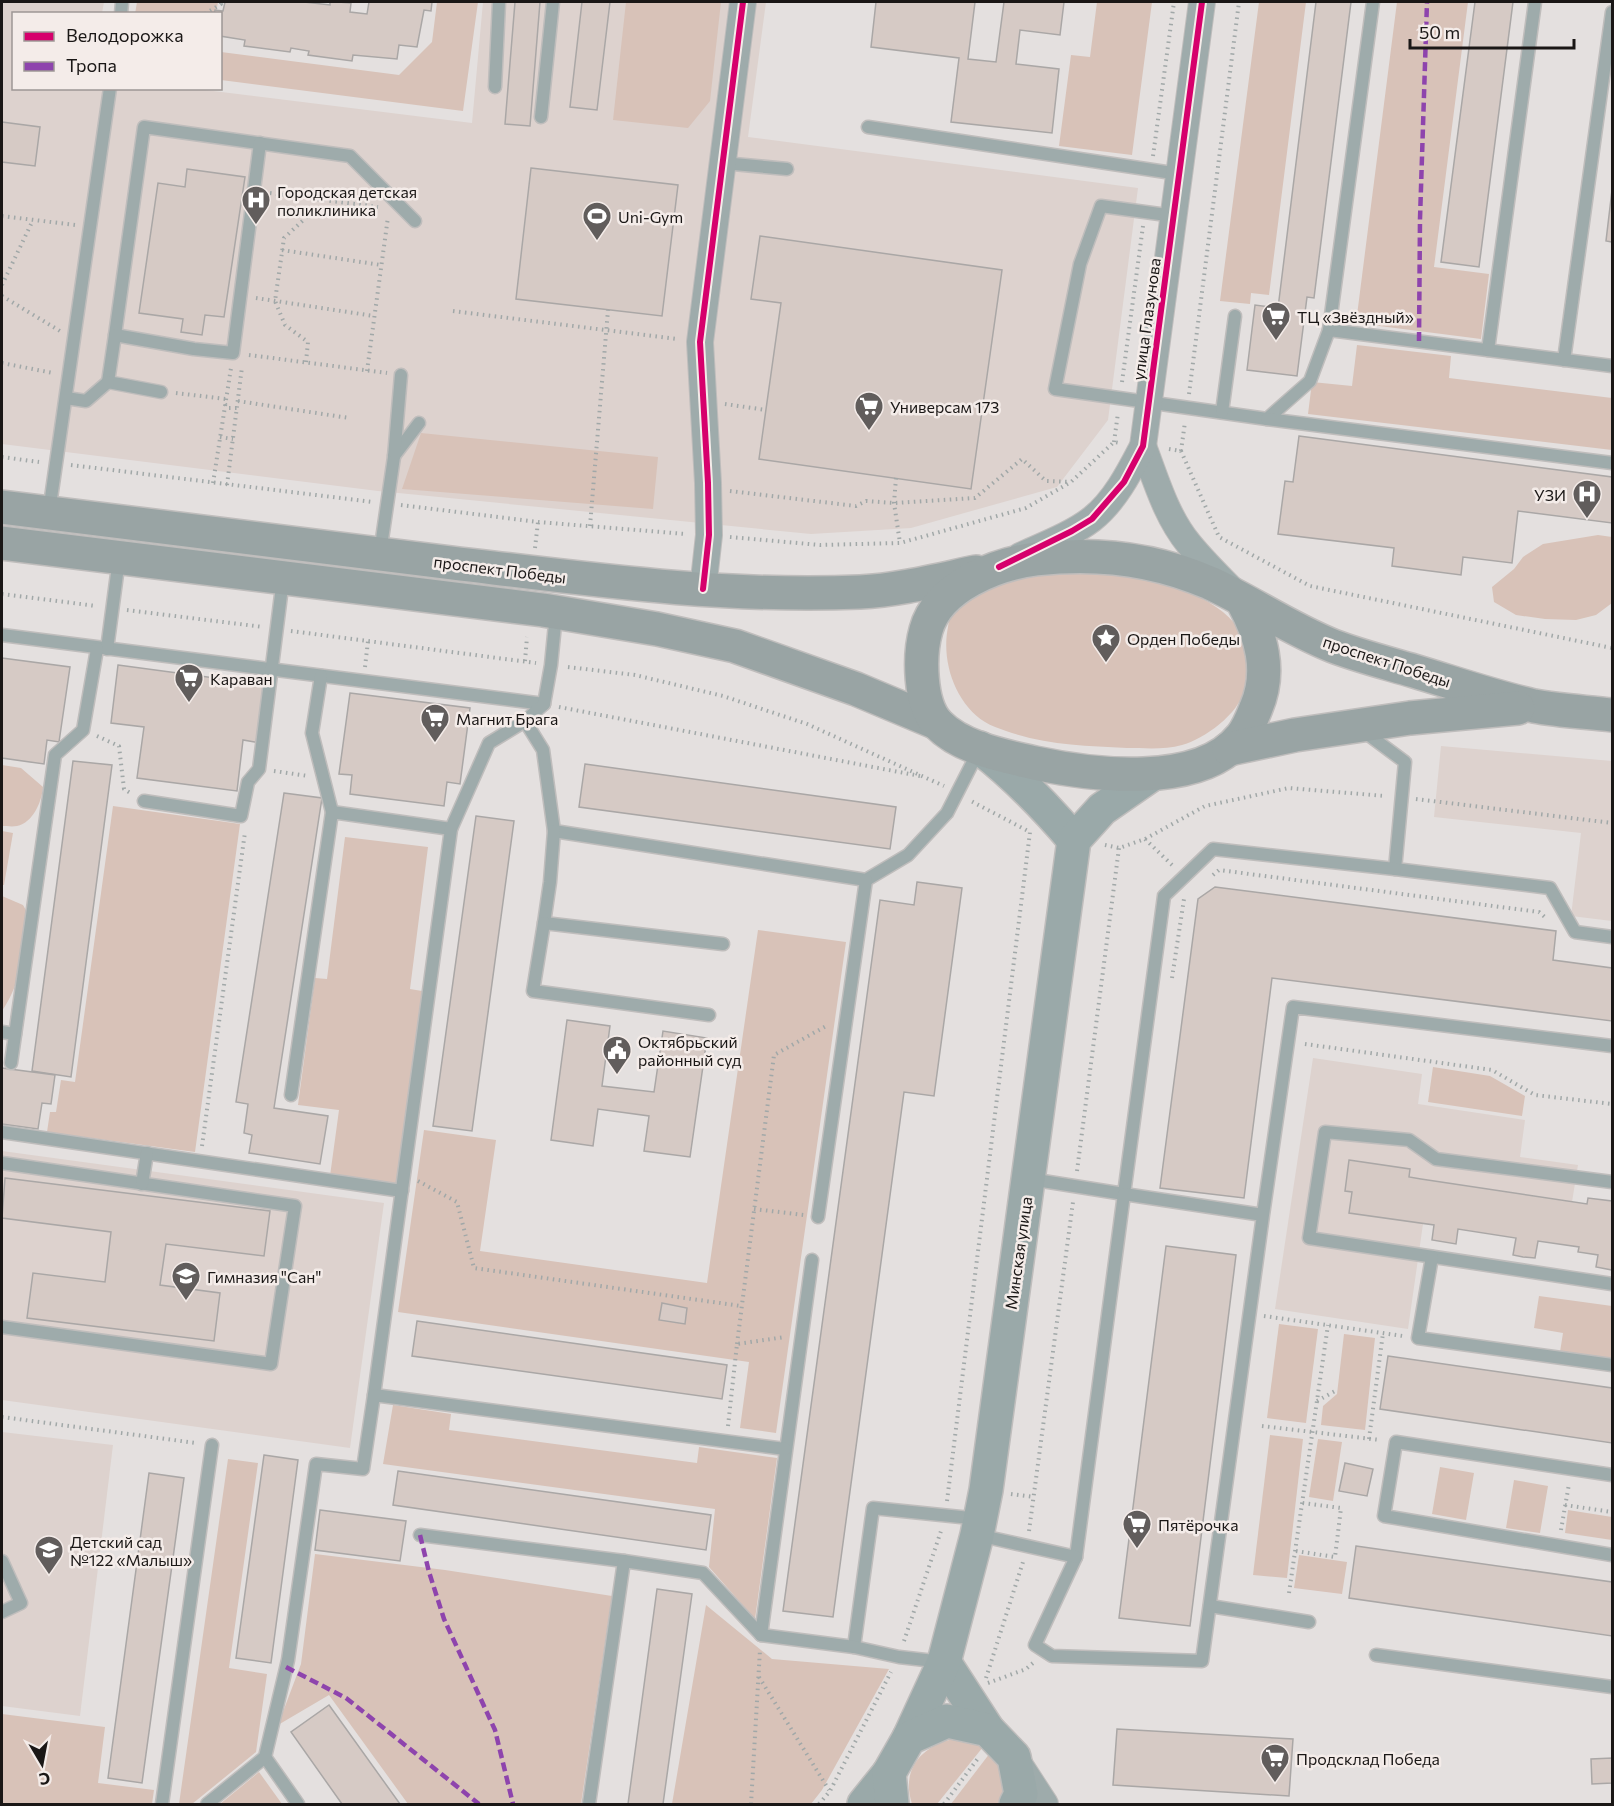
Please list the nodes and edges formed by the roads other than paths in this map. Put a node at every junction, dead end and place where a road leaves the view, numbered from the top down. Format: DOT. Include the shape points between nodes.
graph roads {
  1 [pos="499,2"];
  2 [pos="553,2"];
  3 [pos="743,2"];
  4 [pos="1202,2"];
  5 [pos="1373,2"];
  6 [pos="1535,2"];
  7 [pos="1612,12"];
  8 [pos="495,87"];
  9 [pos="111,90"];
  10 [pos="542,117"];
  11 [pos="868,127"];
  12 [pos="260,143"];
  13 [pos="723,163"];
  14 [pos="787,169"];
  15 [pos="1179,174"];
  16 [pos="1174,216"];
  17 [pos="415,221"];
  18 [pos="1235,316"];
  19 [pos="1329,330"];
  20 [pos="115,335"];
  21 [pos="1488,350"];
  22 [pos="1564,360"];
  23 [pos="1612,366"];
  24 [pos="401,375"];
  25 [pos="108,382"];
  26 [pos="164,392"];
  27 [pos="66,398"];
  28 [pos="1149,402"];
  29 [pos="1222,412"];
  30 [pos="1267,419"];
  31 [pos="419,423"];
  32 [pos="1143,446"];
  33 [pos="394,457"];
  34 [pos="1612,463"];
  35 [pos="2,507"];
  36 [pos="49,513"];
  37 [pos="2,543"];
  38 [pos="379,554"];
  39 [pos="119,558"];
  40 [pos="999,567"];
  41 [pos="283,578"];
  42 [pos="703,589"];
  43 [pos="1243,602"];
  44 [pos="556,612"];
  45 [pos="2,635"];
  46 [pos="102,649"];
  47 [pos="272,670"];
  48 [pos="321,676"];
  49 [pos="544,704"];
  50 [pos="1535,706"];
  51 [pos="1612,715"];
  52 [pos="525,721"];
  53 [pos="937,723"];
  54 [pos="1356,726"];
  55 [pos="980,748"];
  56 [pos="1229,749"];
  57 [pos="1151,775"];
  58 [pos="144,801"];
  59 [pos="332,812"];
  60 [pos="451,829"];
  61 [pos="554,831"];
  62 [pos="1074,840"];
  63 [pos="1395,869"];
  64 [pos="866,880"];
  65 [pos="544,923"];
  66 [pos="1612,937"];
  67 [pos="723,944"];
  68 [pos="709,1015"];
  69 [pos="2,1032"];
  70 [pos="15,1034"];
  71 [pos="1612,1046"];
  72 [pos="11,1063"];
  73 [pos="291,1095"];
  74 [pos="2,1132"];
  75 [pos="147,1153"];
  76 [pos="2,1163"];
  77 [pos="1028,1178"];
  78 [pos="1612,1182"];
  79 [pos="142,1184"];
  80 [pos="402,1191"];
  81 [pos="1124,1194"];
  82 [pos="1263,1215"];
  83 [pos="818,1216"];
  84 [pos="1432,1257"];
  85 [pos="812,1260"];
  86 [pos="1612,1284"];
  87 [pos="2,1327"];
  88 [pos="1612,1365"];
  89 [pos="374,1395"];
  90 [pos="212,1445"];
  91 [pos="785,1449"];
  92 [pos="1612,1475"];
  93 [pos="979,1527"];
  94 [pos="420,1535"];
  95 [pos="1612,1554"];
  96 [pos="1076,1557"];
  97 [pos="2,1561"];
  98 [pos="624,1561"];
  99 [pos="1210,1606"];
  100 [pos="2,1612"];
  101 [pos="1309,1622"];
  102 [pos="761,1635"];
  103 [pos="854,1647"];
  104 [pos="1377,1655"];
  105 [pos="944,1662"];
  106 [pos="1612,1687"];
  107 [pos="909,1738"];
  108 [pos="996,1745"];
  109 [pos="265,1757"];
  110 [pos="890,1789"];
  111 [pos="162,1804"];
  112 [pos="207,1804"];
  113 [pos="298,1804"];
  114 [pos="590,1804"];
  115 [pos="864,1804"];
  116 [pos="1016,1804"];
  117 [pos="1045,1804"];
  1 -- 8 [label="lane"];
  2 -- 10 [label="lane"];
  3 -- 13 [label="street"];
  4 -- 15 [label="street, улица Глазунова"];
  5 -- 19 [label="lane"];
  6 -- 21 [label="lane"];
  7 -- 22 [label="lane"];
  9 -- 27 [label="lane"];
  11 -- 15 [label="lane"];
  12 -- 17 [label="lane" via="350,156"];
  12 -- 20 [label="lane" via="144,127"];
  12 -- 20 [label="lane" via="240,295 239,353"];
  13 -- 14 [label="lane"];
  13 -- 42 [label="street" via="700,342 709,535"];
  15 -- 16 [label="street, улица Глазунова"];
  16 -- 28 [label="street, улица Глазунова"];
  16 -- 28 [label="lane" via="1101,206 1080,264 1054,389"];
  18 -- 29 [label="lane"];
  19 -- 21 [label="lane"];
  19 -- 30 [label="lane" via="1310,381"];
  20 -- 25 [label="lane"];
  21 -- 22 [label="lane"];
  22 -- 23 [label="lane"];
  24 -- 33 [label="lane"];
  25 -- 26 [label="lane"];
  25 -- 27 [label="lane" via="86,401"];
  27 -- 36 [label="lane"];
  28 -- 29 [label="lane"];
  28 -- 32 [label="street, улица Глазунова"];
  29 -- 30 [label="lane"];
  30 -- 34 [label="lane"];
  31 -- 33 [label="lane"];
  32 -- 40 [label="street, улица Глазунова" via="1124,482 1092,519"];
  32 -- 43 [label="street, улица Глазунова" via="1166,505 1189,544"];
  33 -- 38 [label="lane"];
  35 -- 36 [label="main road, проспект Победы"];
  36 -- 38 [label="main road, проспект Победы"];
  37 -- 39 [label="main road"];
  38 -- 42 [label="main road, проспект Победы"];
  39 -- 41 [label="main road"];
  39 -- 46 [label="lane"];
  40 -- 42 [label="main road, проспект Победы" via="862,592"];
  40 -- 43 [label="main road, проспект Победы" via="1057,557 1142,561 1178,570"];
  40 -- 53 [label="main road" via="953,592 926,627 922,678 926,704"];
  41 -- 44 [label="main road"];
  41 -- 47 [label="lane"];
  43 -- 50 [label="main road, проспект Победы" via="1332,645"];
  43 -- 56 [label="main road" via="1257,627 1264,681 1249,724"];
  44 -- 49 [label="lane"];
  44 -- 53 [label="main road" via="657,628 735,646"];
  45 -- 46 [label="lane"];
  46 -- 47 [label="lane"];
  46 -- 70 [label="lane" via="83,730 55,754"];
  47 -- 48 [label="lane"];
  47 -- 58 [label="lane" via="259,769 248,782 241,816"];
  48 -- 49 [label="lane"];
  48 -- 59 [label="lane" via="312,733"];
  49 -- 52 [label="lane"];
  50 -- 51 [label="main road, проспект Победы"];
  50 -- 54 [label="main road, проспект Победы"];
  52 -- 60 [label="lane" via="489,743"];
  52 -- 61 [label="lane" via="543,750"];
  53 -- 55 [label="main road"];
  54 -- 56 [label="main road, проспект Победы"];
  54 -- 63 [label="lane" via="1405,762"];
  55 -- 57 [label="main road" via="1067,770"];
  55 -- 62 [label="main road" via="1007,768"];
  55 -- 64 [label="lane" via="947,813 908,855"];
  56 -- 57 [label="main road" via="1188,768"];
  57 -- 62 [label="main road" via="1102,808"];
  59 -- 60 [label="lane"];
  59 -- 73 [label="lane"];
  60 -- 80 [label="lane"];
  61 -- 64 [label="lane"];
  61 -- 65 [label="lane"];
  62 -- 77 [label="main road, Минская улица"];
  63 -- 66 [label="lane" via="1550,888 1575,932"];
  63 -- 81 [label="lane" via="1213,849 1164,896"];
  64 -- 83 [label="lane"];
  65 -- 67 [label="lane"];
  65 -- 68 [label="lane" via="533,991"];
  69 -- 70 [label="lane"];
  70 -- 72 [label="lane"];
  71 -- 82 [label="lane" via="1293,1007"];
  74 -- 75 [label="lane"];
  75 -- 79 [label="lane"];
  75 -- 80 [label="lane"];
  76 -- 79 [label="lane"];
  77 -- 81 [label="lane"];
  77 -- 93 [label="main road, Минская улица"];
  78 -- 84 [label="lane" via="1436,1159 1408,1140 1325,1132 1309,1238"];
  79 -- 87 [label="lane" via="296,1206 271,1364"];
  80 -- 89 [label="lane"];
  81 -- 82 [label="lane"];
  81 -- 96 [label="lane"];
  82 -- 99 [label="lane"];
  84 -- 86 [label="lane"];
  84 -- 88 [label="lane" via="1418,1338"];
  85 -- 91 [label="lane"];
  89 -- 91 [label="lane"];
  89 -- 109 [label="lane" via="363,1469 316,1464 288,1660"];
  90 -- 111 [label="lane"];
  91 -- 102 [label="lane"];
  92 -- 95 [label="lane" via="1396,1442 1384,1516"];
  93 -- 96 [label="lane" via="1027,1546"];
  93 -- 103 [label="lane" via="946,1516 873,1508"];
  93 -- 105 [label="main road, Минская улица"];
  94 -- 98 [label="lane"];
  96 -- 99 [label="lane" via="1035,1645 1052,1656 1202,1661"];
  97 -- 100 [label="lane" via="21,1603"];
  98 -- 102 [label="lane" via="703,1573"];
  98 -- 114 [label="lane"];
  99 -- 101 [label="lane"];
  102 -- 103 [label="lane"];
  103 -- 105 [label="lane"];
  104 -- 106 [label="lane"];
  105 -- 107 [label="main road, Минская улица"];
  105 -- 108 [label="main road"];
  107 -- 108 [label="main road" via="947,1721"];
  107 -- 110 [label="main road, Минская улица"];
  108 -- 116 [label="main road" via="1021,1794"];
  108 -- 117 [label="street"];
  109 -- 112 [label="lane"];
  109 -- 113 [label="lane"];
  110 -- 115 [label="main road"];
}
